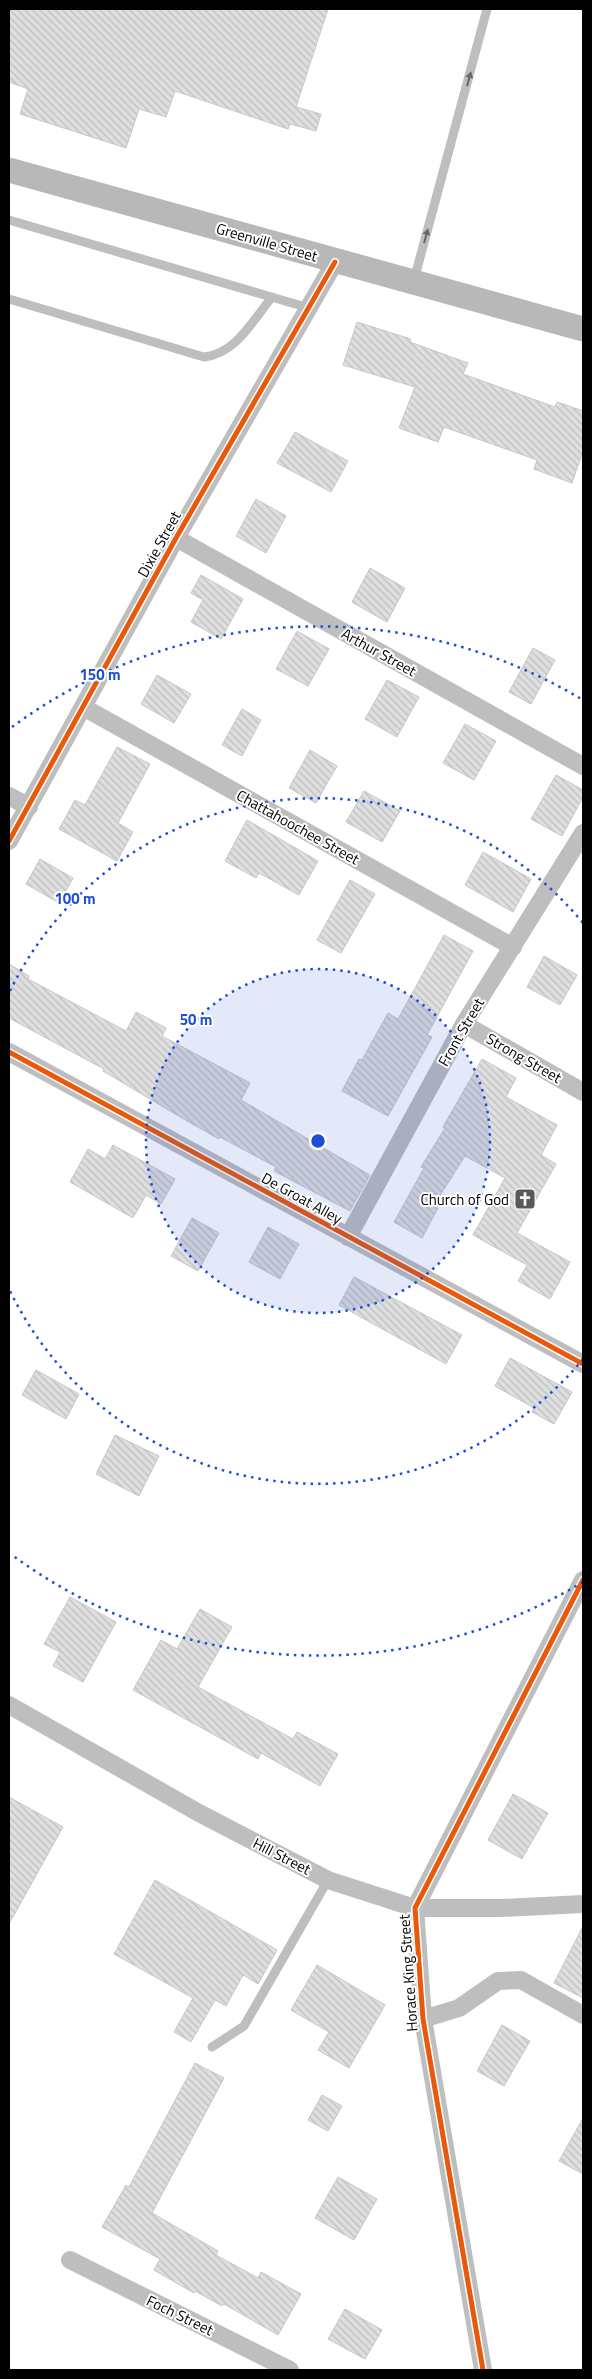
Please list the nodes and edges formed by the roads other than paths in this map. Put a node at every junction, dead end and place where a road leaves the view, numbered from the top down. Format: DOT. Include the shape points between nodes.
graph roads {
  1 [pos="487,9"];
  2 [pos="9,170"];
  3 [pos="9,220"];
  4 [pos="335,262"];
  5 [pos="413,283"];
  6 [pos="272,297"];
  7 [pos="9,299"];
  8 [pos="309,308"];
  9 [pos="583,329"];
  10 [pos="176,538"];
  11 [pos="83,707"];
  12 [pos="583,766"];
  13 [pos="9,796"];
  14 [pos="29,807"];
  15 [pos="583,833"];
  16 [pos="9,841"];
  17 [pos="512,947"];
  18 [pos="464,1024"];
  19 [pos="9,1052"];
  20 [pos="583,1092"];
  21 [pos="348,1237"];
  22 [pos="583,1364"];
  23 [pos="583,1580"];
  24 [pos="9,1705"];
  25 [pos="328,1880"];
  26 [pos="583,1904"];
  27 [pos="415,1908"];
  28 [pos="583,2015"];
  29 [pos="422,2018"];
  30 [pos="212,2046"];
  31 [pos="70,2260"];
  32 [pos="290,2370"];
  33 [pos="483,2370"];
  5 -- 1 [label="lane, one-way"];
  2 -- 4 [label="street, Greenville Street"];
  3 -- 6 [label="lane"];
  4 -- 5 [label="street, Greenville Street"];
  4 -- 8 [label="street, Dixie Street"];
  5 -- 9 [label="street, Greenville Street"];
  6 -- 7 [label="lane" via="230,348 217,356 204,357"];
  6 -- 8 [label="lane"];
  8 -- 10 [label="street, Dixie Street"];
  10 -- 11 [label="street, Dixie Street"];
  10 -- 12 [label="street, Arthur Street"];
  11 -- 14 [label="street, Dixie Street"];
  11 -- 17 [label="street, Chattahoochee Street"];
  13 -- 14 [label="street"];
  14 -- 16 [label="street, Dixie Street"];
  15 -- 17 [label="street, Front Street"];
  17 -- 18 [label="street, Front Street"];
  18 -- 20 [label="street, Strong Street"];
  18 -- 21 [label="street, Front Street"];
  19 -- 21 [label="street, De Groat Alley"];
  21 -- 22 [label="street, De Groat Alley"];
  23 -- 27 [label="street, Horace King Street"];
  24 -- 25 [label="street, Hill Street" via="199,1813"];
  25 -- 27 [label="street, Hill Street"];
  25 -- 30 [label="lane" via="244,2026"];
  26 -- 27 [label="street, Hill Street"];
  27 -- 29 [label="street, Horace King Street"];
  28 -- 29 [label="street" via="521,1980 498,1981 459,2008"];
  29 -- 33 [label="street, Horace King Street"];
  31 -- 32 [label="street, Foch Street"];
}
